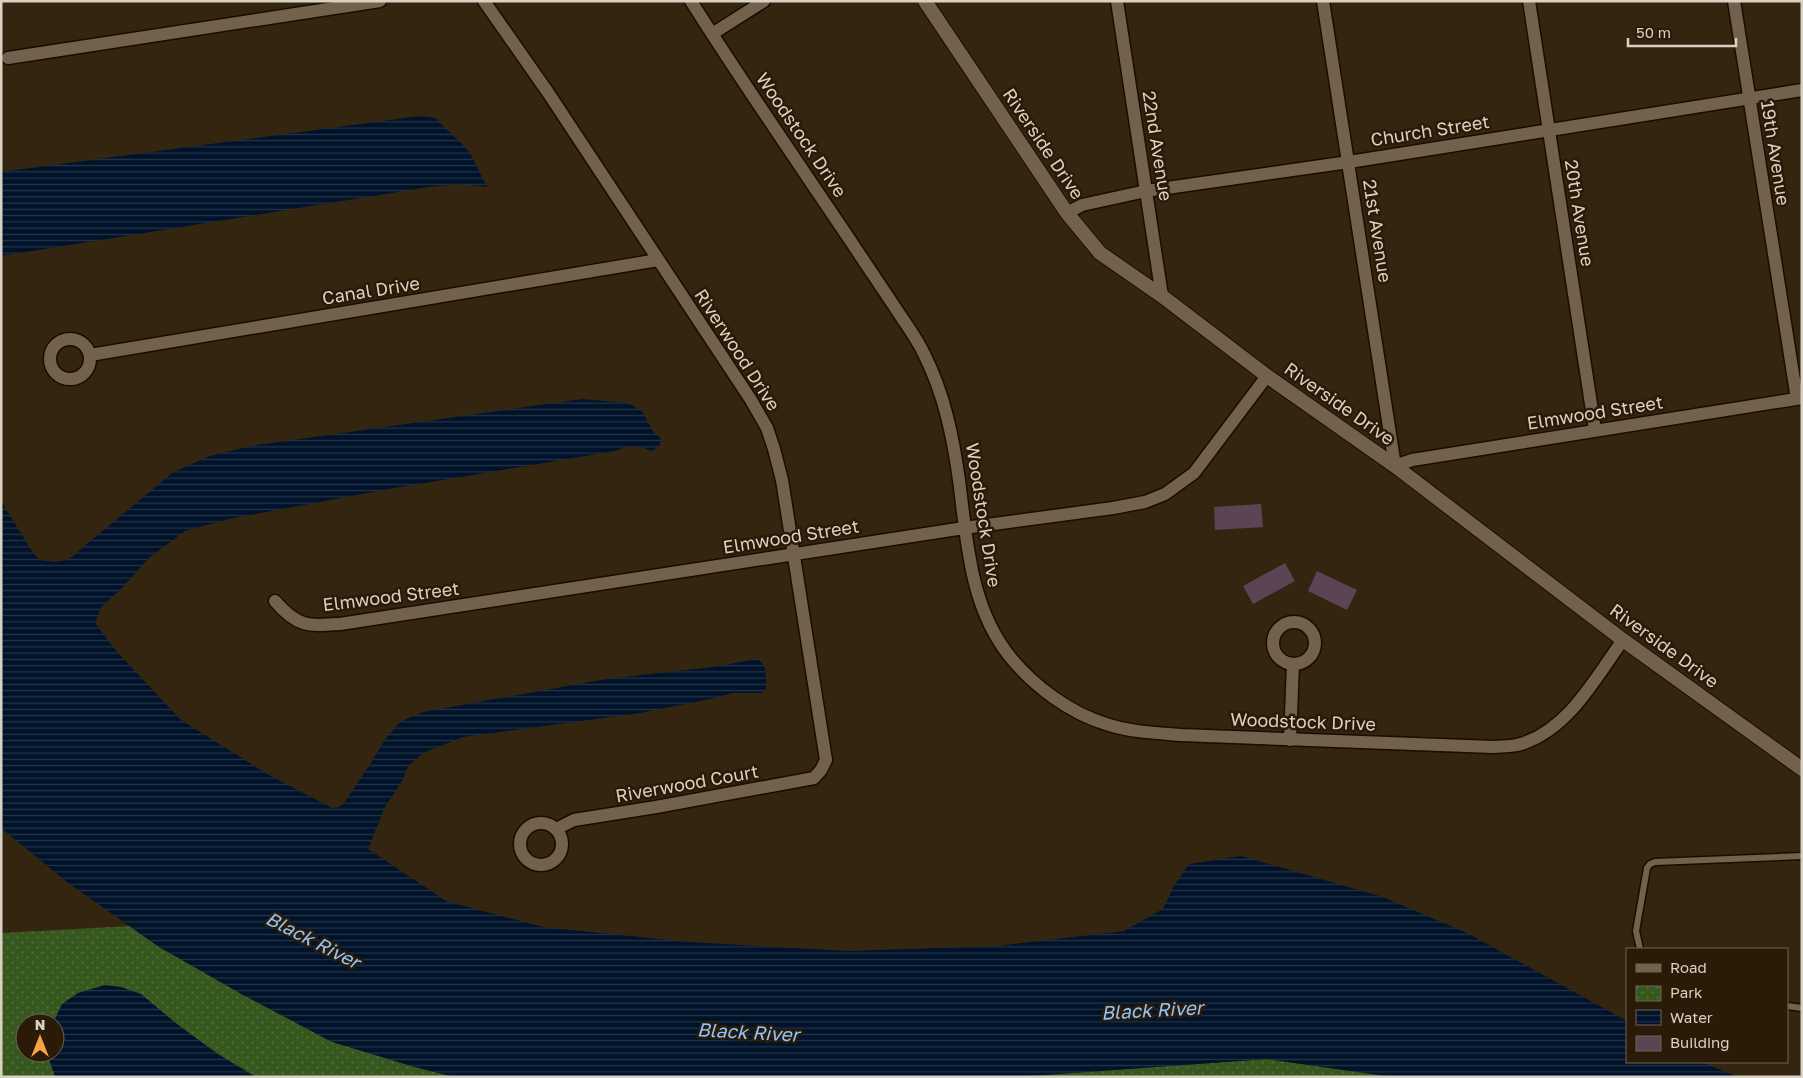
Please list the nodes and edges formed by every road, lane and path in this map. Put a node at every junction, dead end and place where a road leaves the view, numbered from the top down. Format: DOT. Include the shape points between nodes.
graph roads {
  1 [pos="380,1"];
  2 [pos="484,1"];
  3 [pos="691,1"];
  4 [pos="764,1"];
  5 [pos="925,1"];
  6 [pos="1117,1"];
  7 [pos="1323,1"];
  8 [pos="1529,1"];
  9 [pos="1734,1"];
  10 [pos="712,34"];
  11 [pos="8,58"];
  12 [pos="1802,90"];
  13 [pos="1749,98"];
  14 [pos="1549,130"];
  15 [pos="1348,162"];
  16 [pos="1146,191"];
  17 [pos="1067,213"];
  18 [pos="658,260"];
  19 [pos="1162,296"];
  20 [pos="90,354"];
  21 [pos="1266,376"];
  22 [pos="1799,399"];
  23 [pos="1595,430"];
  24 [pos="1395,466"];
  25 [pos="964,528"];
  26 [pos="793,554"];
  27 [pos="275,601"];
  28 [pos="1623,640"];
  29 [pos="1293,664"];
  30 [pos="1290,740"];
  31 [pos="1802,769"];
  32 [pos="821,770"];
  33 [pos="556,829"];
  34 [pos="1802,856"];
  35 [pos="1640,948"];
  36 [pos="1788,1006"];
  37 [pos="1802,1008"];
  1 -- 11 [label="street"];
  2 -- 18 [label="street, Riverwood Drive"];
  3 -- 10 [label="street, Woodstock Drive"];
  4 -- 10 [label="street"];
  5 -- 17 [label="street, Riverside Drive"];
  6 -- 16 [label="street, 22nd Avenue"];
  7 -- 15 [label="street, 21st Avenue"];
  8 -- 14 [label="street, 20th Avenue"];
  9 -- 13 [label="street, 19th Avenue"];
  10 -- 25 [label="street, Woodstock Drive" via="925,356 952,437"];
  12 -- 13 [label="street, Church Street"];
  13 -- 14 [label="street, Church Street"];
  13 -- 22 [label="street, 19th Avenue"];
  14 -- 15 [label="street, Church Street"];
  14 -- 23 [label="street, 20th Avenue"];
  15 -- 16 [label="street, Church Street"];
  15 -- 24 [label="street, 21st Avenue"];
  16 -- 17 [label="street, Church Street" via="1082,205"];
  16 -- 19 [label="street, 22nd Avenue"];
  17 -- 19 [label="street, Riverside Drive" via="1100,253"];
  18 -- 20 [label="street, Canal Drive"];
  18 -- 26 [label="street, Riverwood Drive" via="767,428 782,480"];
  19 -- 21 [label="street, Riverside Drive"];
  21 -- 24 [label="street, Riverside Drive"];
  21 -- 25 [label="street, Elmwood Street" via="1194,473 1165,494 1145,502 1113,508"];
  22 -- 23 [label="street, Elmwood Street"];
  23 -- 24 [label="street, Elmwood Street" via="1412,460"];
  24 -- 28 [label="street, Riverside Drive"];
  25 -- 26 [label="street, Elmwood Street"];
  25 -- 30 [label="street, Woodstock Drive" via="980,602 998,640 1025,673 1068,706 1086,717 1138,731"];
  26 -- 27 [label="street, Elmwood Street" via="340,624 298,622"];
  26 -- 32 [label="street, Riverwood Drive" via="826,760"];
  28 -- 30 [label="street, Woodstock Drive" via="1558,725 1525,743 1493,746"];
  28 -- 31 [label="street, Riverside Drive"];
  29 -- 30 [label="street"];
  32 -- 33 [label="street, Riverwood Court" via="814,778 793,783 574,820"];
  34 -- 35 [label="lane" via="1650,864 1636,931"];
  36 -- 37 [label="lane"];
}
